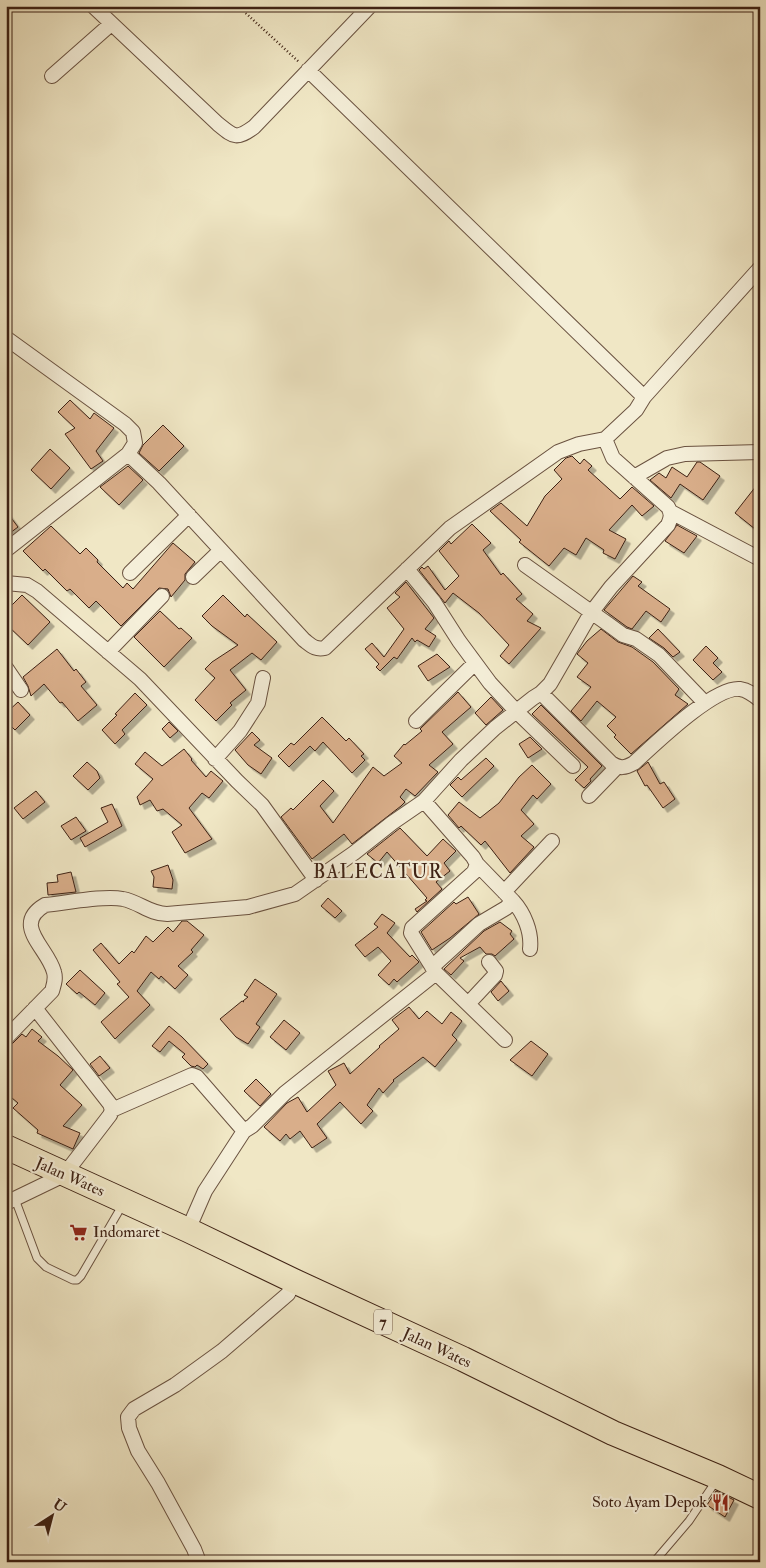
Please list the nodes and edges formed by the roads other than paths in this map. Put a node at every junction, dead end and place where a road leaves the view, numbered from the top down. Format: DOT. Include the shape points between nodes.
graph roads {
  1 [pos="93,6"];
  2 [pos="370,6"];
  3 [pos="111,24"];
  4 [pos="308,70"];
  5 [pos="52,76"];
  6 [pos="760,268"];
  7 [pos="6,338"];
  8 [pos="644,397"];
  9 [pos="605,439"];
  10 [pos="760,452"];
  11 [pos="128,454"];
  12 [pos="634,477"];
  13 [pos="672,512"];
  14 [pos="189,515"];
  15 [pos="6,550"];
  16 [pos="221,550"];
  17 [pos="760,559"];
  18 [pos="525,565"];
  19 [pos="407,569"];
  20 [pos="130,573"];
  21 [pos="193,577"];
  22 [pos="6,582"];
  23 [pos="162,596"];
  24 [pos="592,613"];
  25 [pos="108,652"];
  26 [pos="475,663"];
  27 [pos="6,668"];
  28 [pos="263,678"];
  29 [pos="21,690"];
  30 [pos="541,694"];
  31 [pos="760,700"];
  32 [pos="705,703"];
  33 [pos="516,711"];
  34 [pos="416,721"];
  35 [pos="216,759"];
  36 [pos="573,766"];
  37 [pos="617,766"];
  38 [pos="589,796"];
  39 [pos="424,801"];
  40 [pos="552,840"];
  41 [pos="477,864"];
  42 [pos="316,880"];
  43 [pos="509,897"];
  44 [pos="530,949"];
  45 [pos="489,962"];
  46 [pos="434,970"];
  47 [pos="468,1004"];
  48 [pos="35,1008"];
  49 [pos="6,1038"];
  50 [pos="505,1040"];
  51 [pos="112,1110"];
  52 [pos="244,1131"];
  53 [pos="6,1147"];
  54 [pos="64,1175"];
  55 [pos="10,1201"];
  56 [pos="125,1202"];
  57 [pos="188,1230"];
  58 [pos="294,1281"];
  59 [pos="718,1477"];
  60 [pos="760,1497"];
  61 [pos="199,1562"];
  62 [pos="654,1562"];
  1 -- 3 [label="street"];
  2 -- 4 [label="street"];
  3 -- 4 [label="street" via="232,136 244,134 254,127"];
  3 -- 5 [label="street"];
  4 -- 8 [label="street"];
  6 -- 8 [label="street"];
  7 -- 11 [label="street" via="125,424 133,432 135,443"];
  8 -- 9 [label="street" via="636,410"];
  9 -- 12 [label="street" via="613,458"];
  9 -- 19 [label="street" via="558,452 450,528"];
  10 -- 12 [label="street" via="685,454 668,458"];
  11 -- 14 [label="street"];
  11 -- 15 [label="street"];
  12 -- 13 [label="street"];
  13 -- 17 [label="street"];
  13 -- 24 [label="street" via="668,525 611,587"];
  14 -- 16 [label="street"];
  14 -- 20 [label="street"];
  16 -- 19 [label="street" via="315,648 325,648"];
  16 -- 21 [label="street"];
  18 -- 24 [label="street"];
  19 -- 26 [label="street" via="434,602"];
  22 -- 25 [label="street" via="28,585 37,591"];
  23 -- 25 [label="street"];
  24 -- 30 [label="street"];
  24 -- 32 [label="street" via="660,655"];
  25 -- 35 [label="street" via="140,680"];
  26 -- 33 [label="street"];
  26 -- 34 [label="street"];
  27 -- 29 [label="street"];
  28 -- 35 [label="street" via="258,703"];
  30 -- 33 [label="street"];
  30 -- 37 [label="street"];
  31 -- 32 [label="street" via="739,688"];
  32 -- 37 [label="street" via="634,763 626,768"];
  33 -- 36 [label="street"];
  33 -- 39 [label="street" via="461,760"];
  35 -- 42 [label="street" via="262,805"];
  37 -- 38 [label="street"];
  39 -- 41 [label="street"];
  39 -- 42 [label="street"];
  40 -- 43 [label="street"];
  41 -- 43 [label="street"];
  41 -- 46 [label="street" via="474,872 411,930"];
  42 -- 48 [label="street" via="295,894 248,907 157,914 120,898 45,905 34,915 30,930 54,970 55,981 52,991"];
  43 -- 44 [label="street" via="523,912"];
  43 -- 46 [label="street" via="506,908 479,924"];
  45 -- 47 [label="street" via="496,971 495,975"];
  46 -- 47 [label="street"];
  46 -- 52 [label="street"];
  47 -- 50 [label="street"];
  48 -- 49 [label="street"];
  48 -- 51 [label="street"];
  51 -- 52 [label="street" via="192,1075"];
  51 -- 54 [label="street"];
  52 -- 57 [label="street" via="205,1191"];
  53 -- 54 [label="highway, Jalan Wates / 7"];
  54 -- 55 [label="street"];
  54 -- 56 [label="highway, Jalan Wates / 7"];
  55 -- 56 [label="lane" via="37,1258 46,1267 73,1280 81,1276"];
  56 -- 57 [label="highway, Jalan Wates / 7"];
  57 -- 58 [label="highway, Jalan Wates / 7"];
  58 -- 59 [label="highway, Jalan Wates / 7" via="613,1433"];
  58 -- 61 [label="street" via="288,1294 222,1351 175,1385 134,1409 128,1417 138,1451"];
  59 -- 60 [label="highway, Jalan Wates / 7"];
  59 -- 62 [label="lane" via="689,1520"];
}
